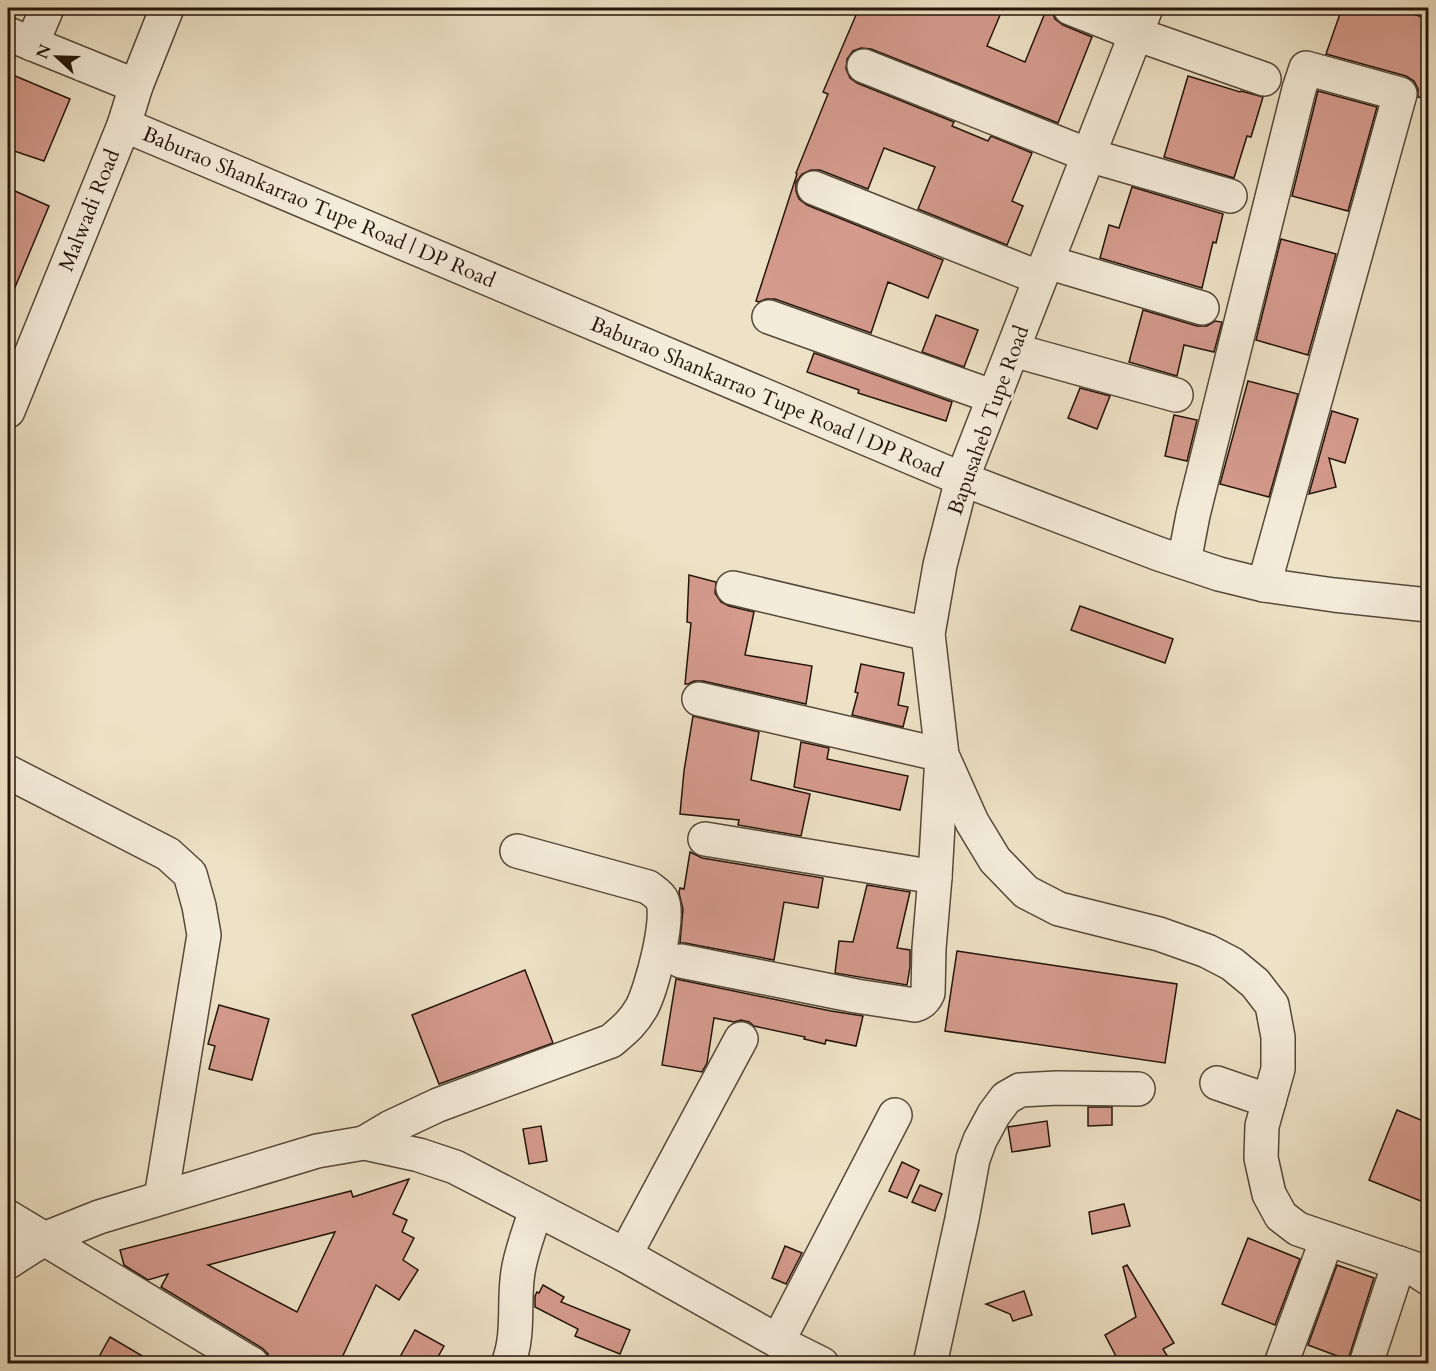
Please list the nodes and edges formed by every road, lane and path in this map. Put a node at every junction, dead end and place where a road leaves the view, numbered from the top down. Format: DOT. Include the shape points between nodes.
graph roads {
  1 [pos="47,8"];
  2 [pos="167,8"];
  3 [pos="1070,8"];
  4 [pos="1141,21"];
  5 [pos="20,39"];
  6 [pos="864,66"];
  7 [pos="1264,79"];
  8 [pos="136,86"];
  9 [pos="124,125"];
  10 [pos="1088,155"];
  11 [pos="814,189"];
  12 [pos="1230,196"];
  13 [pos="1044,270"];
  14 [pos="1202,308"];
  15 [pos="769,317"];
  16 [pos="1012,350"];
  17 [pos="1176,395"];
  18 [pos="994,397"];
  19 [pos="8,411"];
  20 [pos="962,479"];
  21 [pos="1184,562"];
  22 [pos="1264,585"];
  23 [pos="733,588"];
  24 [pos="1428,605"];
  25 [pos="928,634"];
  26 [pos="699,699"];
  27 [pos="942,755"];
  28 [pos="8,772"];
  29 [pos="705,839"];
  30 [pos="517,851"];
  31 [pos="935,878"];
  32 [pos="681,962"];
  33 [pos="741,1039"];
  34 [pos="1217,1083"];
  35 [pos="1138,1089"];
  36 [pos="1269,1101"];
  37 [pos="895,1115"];
  38 [pos="364,1143"];
  39 [pos="161,1198"];
  40 [pos="536,1209"];
  41 [pos="8,1217"];
  42 [pos="44,1239"];
  43 [pos="1327,1239"];
  44 [pos="625,1255"];
  45 [pos="8,1262"];
  46 [pos="1399,1263"];
  47 [pos="1428,1278"];
  48 [pos="785,1351"];
  49 [pos="252,1364"];
  50 [pos="508,1364"];
  51 [pos="822,1364"];
  52 [pos="930,1364"];
  53 [pos="1281,1364"];
  54 [pos="1366,1364"];
  1 -- 5 [label="street"];
  2 -- 8 [label="street, Malwadi Road"];
  3 -- 4 [label="street"];
  4 -- 7 [label="street"];
  4 -- 10 [label="street, Bapusaheb Tupe Road"];
  5 -- 8 [label="street"];
  6 -- 10 [label="street"];
  8 -- 9 [label="street, Malwadi Road"];
  9 -- 19 [label="street, Malwadi Road"];
  9 -- 20 [label="street, Baburao Shankarrao Tupe Road | DP Road"];
  10 -- 12 [label="street"];
  10 -- 13 [label="street, Bapusaheb Tupe Road"];
  11 -- 13 [label="street"];
  13 -- 14 [label="street"];
  13 -- 16 [label="street, Bapusaheb Tupe Road"];
  15 -- 18 [label="street"];
  16 -- 17 [label="street"];
  16 -- 18 [label="street, Bapusaheb Tupe Road"];
  18 -- 20 [label="street, Bapusaheb Tupe Road"];
  20 -- 21 [label="street, Baburao Shankarrao Tupe Road | DP Road"];
  20 -- 25 [label="street, Bapusaheb Tupe Road"];
  21 -- 22 [label="street, Baburao Shankarrao Tupe Road | DP Road"];
  21 -- 22 [label="street" via="1306,68 1400,94"];
  22 -- 24 [label="street, Baburao Shankarrao Tupe Road | DP Road"];
  23 -- 25 [label="street"];
  25 -- 27 [label="street, Bapusaheb Tupe Road"];
  26 -- 27 [label="street"];
  27 -- 31 [label="street"];
  27 -- 36 [label="street, Bapusaheb Tupe Road" via="972,822 995,860 1026,892 1059,909 1159,934 1207,951 1232,964 1255,983 1272,1005 1278,1037 1278,1069"];
  28 -- 39 [label="street" via="168,854 190,874 204,935"];
  29 -- 31 [label="street"];
  30 -- 38 [label="street" via="648,887 663,901 657,966 643,1005 628,1027 611,1041 438,1105"];
  31 -- 32 [label="street" via="928,993 921,1004 856,996"];
  33 -- 44 [label="street"];
  34 -- 36 [label="street"];
  35 -- 52 [label="street" via="1020,1090 1006,1098 973,1159"];
  36 -- 43 [label="street, Bapusaheb Tupe Road" via="1262,1126 1261,1158 1269,1194 1281,1216 1298,1228"];
  37 -- 48 [label="street"];
  38 -- 39 [label="street" via="317,1151"];
  38 -- 40 [label="street" via="455,1167"];
  39 -- 42 [label="street"];
  40 -- 44 [label="street"];
  40 -- 50 [label="street" via="518,1270 515,1330"];
  41 -- 42 [label="street"];
  42 -- 45 [label="street"];
  42 -- 49 [label="street"];
  43 -- 46 [label="street, Bapusaheb Tupe Road"];
  43 -- 53 [label="street"];
  44 -- 48 [label="street"];
  46 -- 47 [label="street, Bapusaheb Tupe Road"];
  46 -- 54 [label="street"];
  48 -- 51 [label="street"];
}
